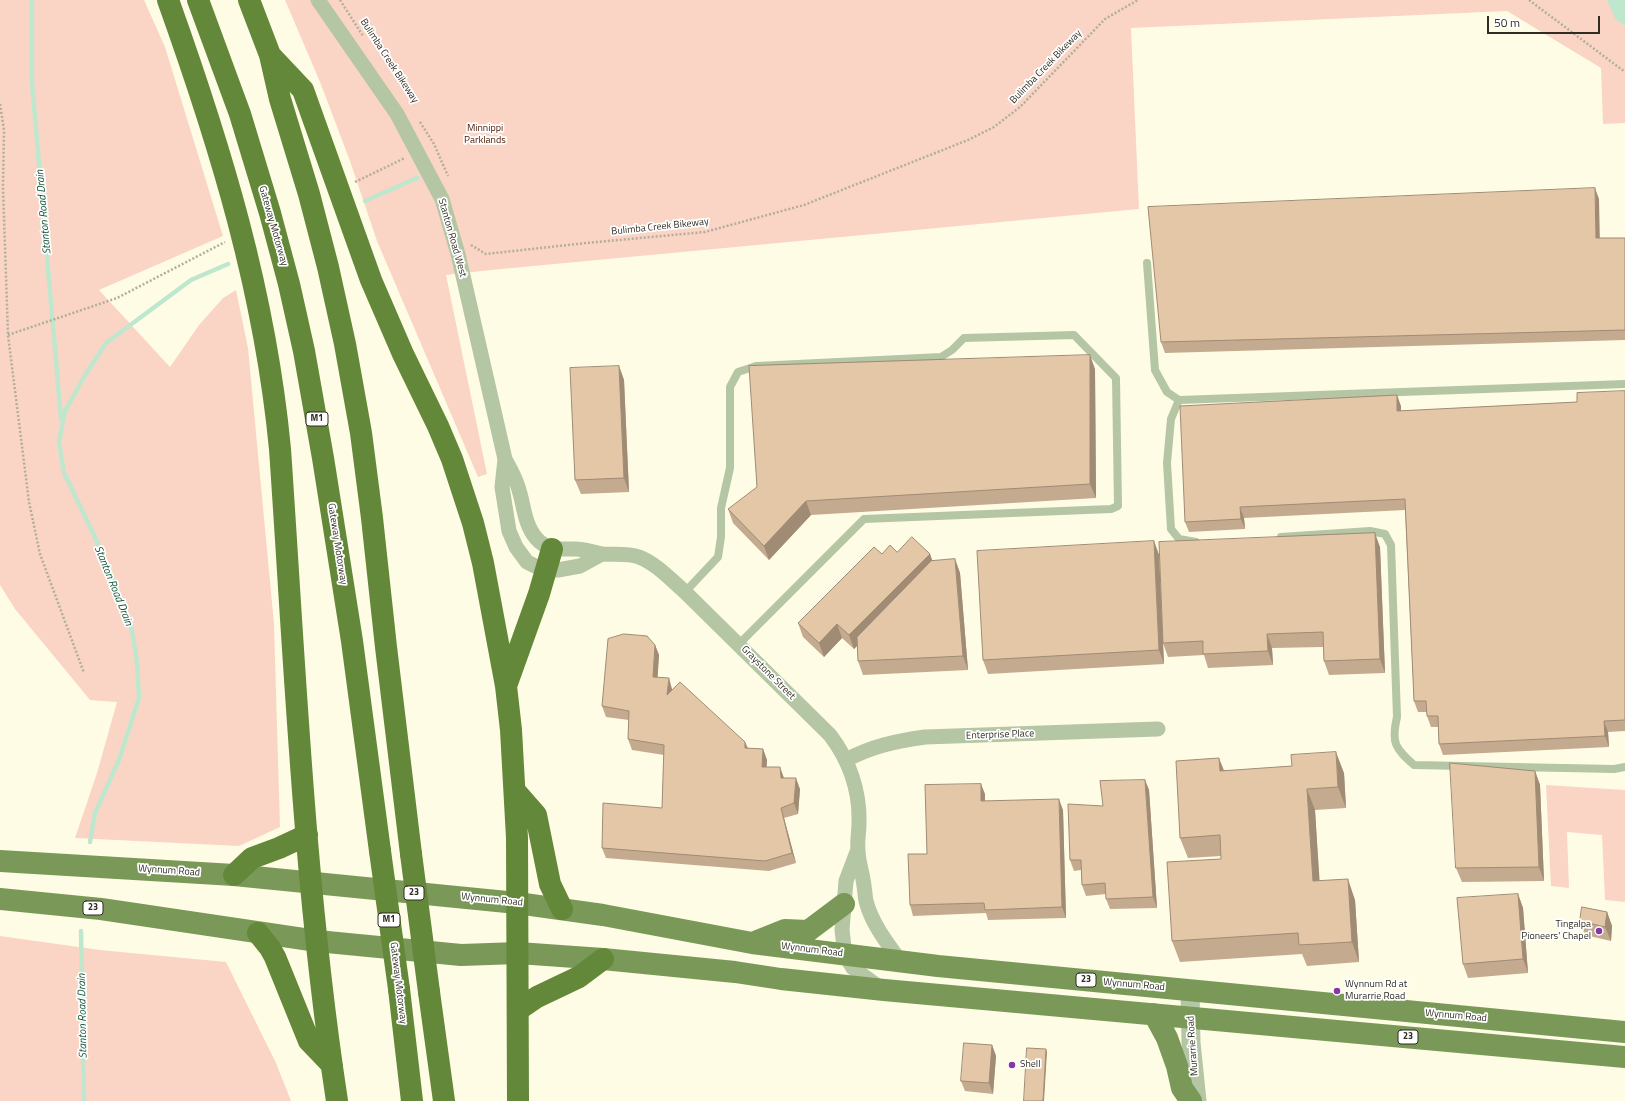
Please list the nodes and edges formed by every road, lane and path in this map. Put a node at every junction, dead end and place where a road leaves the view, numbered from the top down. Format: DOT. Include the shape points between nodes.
graph roads {
  1 [pos="168,0"];
  2 [pos="198,0"];
  3 [pos="249,0"];
  4 [pos="318,0"];
  5 [pos="340,0"];
  6 [pos="1138,0"];
  7 [pos="1529,0"];
  8 [pos="367,42"];
  9 [pos="270,55"];
  10 [pos="1625,72"];
  11 [pos="0,104"];
  12 [pos="417,118"];
  13 [pos="434,144"];
  14 [pos="418,152"];
  15 [pos="353,182"];
  16 [pos="451,183"];
  17 [pos="469,239"];
  18 [pos="224,242"];
  19 [pos="1147,263"];
  20 [pos="8,335"];
  21 [pos="1625,384"];
  22 [pos="1179,400"];
  23 [pos="505,459"];
  24 [pos="1269,538"];
  25 [pos="1207,542"];
  26 [pos="552,549"];
  27 [pos="602,554"];
  28 [pos="546,570"];
  29 [pos="685,592"];
  30 [pos="740,644"];
  31 [pos="84,673"];
  32 [pos="506,686"];
  33 [pos="1158,729"];
  34 [pos="846,760"];
  35 [pos="1625,767"];
  36 [pos="515,791"];
  37 [pos="307,835"];
  38 [pos="858,851"];
  39 [pos="0,861"];
  40 [pos="234,875"];
  41 [pos="311,883"];
  42 [pos="0,899"];
  43 [pos="517,902"];
  44 [pos="844,904"];
  45 [pos="562,909"];
  46 [pos="258,933"];
  47 [pos="317,941"];
  48 [pos="752,943"];
  49 [pos="518,953"];
  50 [pos="845,954"];
  51 [pos="603,959"];
  52 [pos="901,962"];
  53 [pos="884,990"];
  54 [pos="1190,990"];
  55 [pos="518,1010"];
  56 [pos="1154,1014"];
  57 [pos="1190,1018"];
  58 [pos="1625,1032"];
  59 [pos="1625,1058"];
  60 [pos="332,1065"];
  61 [pos="337,1101"];
  62 [pos="412,1101"];
  63 [pos="444,1101"];
  64 [pos="518,1101"];
  65 [pos="1191,1101"];
  66 [pos="1197,1101"];
  1 -- 37 [label="highway" via="226,171 251,269 269,357 280,449"];
  2 -- 62 [label="highway, Gateway Motorway / M1, bridge" via="240,114 266,199 304,351 352,641"];
  3 -- 9 [label="highway"];
  4 -- 14 [label="street, Stanton Road West" via="397,114"];
  5 -- 8 [label="path, Bulimba Creek Bikeway"];
  6 -- 17 [label="path, Bulimba Creek Bikeway" via="1104,19 1020,107 994,127 968,140 804,205 705,232 515,252 486,254 471,246"];
  7 -- 10 [label="path"];
  9 -- 32 [label="highway" via="303,90 371,280 452,459 483,563"];
  9 -- 63 [label="highway, bridge" via="328,267 361,433 411,854"];
  11 -- 20 [label="path" via="4,130 3,188"];
  12 -- 13 [label="path, Bulimba Creek Bikeway"];
  13 -- 14 [label="path"];
  13 -- 16 [label="path, Bulimba Creek Bikeway"];
  14 -- 15 [label="path"];
  14 -- 23 [label="street, Stanton Road West" via="442,198 458,254"];
  18 -- 20 [label="path" via="117,298"];
  19 -- 22 [label="lane" via="1155,370 1167,392"];
  20 -- 31 [label="path" via="29,502 40,554"];
  21 -- 22 [label="lane"];
  22 -- 25 [label="lane" via="1171,419 1167,463 1171,529 1179,539"];
  23 -- 26 [label="street, Stanton Road West" via="517,484 532,532 542,544"];
  23 -- 28 [label="street, Stanton Road West" via="502,487 512,539 527,562"];
  24 -- 35 [label="lane" via="1370,531 1385,534 1391,545 1397,717 1394,732 1398,751 1414,765 1614,769"];
  26 -- 27 [label="street, Graystone Street" via="576,549"];
  26 -- 28 [label="highway"];
  27 -- 28 [label="street, Graystone Street" via="580,566"];
  27 -- 29 [label="street, Graystone Street" via="628,554 639,557 662,571"];
  28 -- 32 [label="highway"];
  29 -- 30 [label="street, Graystone Street"];
  29 -- 30 [label="lane" via="718,557 722,537 721,508 730,468 730,387 738,372 756,366 941,357 964,338 1074,335 1116,378 1118,506 1111,509 864,519"];
  30 -- 34 [label="street, Graystone Street" via="830,735"];
  32 -- 36 [label="highway"];
  33 -- 34 [label="street, Enterprise Place" via="925,737 880,745"];
  34 -- 38 [label="street, Graystone Street" via="859,805"];
  36 -- 43 [label="highway"];
  36 -- 45 [label="highway" via="536,815 550,884"];
  37 -- 40 [label="highway" via="252,858"];
  37 -- 41 [label="highway"];
  38 -- 44 [label="street, Graystone Street" via="846,881"];
  38 -- 52 [label="street, Graystone Street" via="866,901 872,918"];
  39 -- 40 [label="main road, Wynnum Road / 23"];
  40 -- 41 [label="main road, Wynnum Road / 23"];
  41 -- 43 [label="main road, Wynnum Road / 23"];
  41 -- 47 [label="highway"];
  42 -- 46 [label="main road, 23" via="101,909"];
  43 -- 45 [label="main road, Wynnum Road / 23"];
  43 -- 49 [label="highway"];
  44 -- 48 [label="main road" via="808,930 785,930"];
  44 -- 50 [label="street, Graystone Street" via="842,935"];
  45 -- 48 [label="main road, Wynnum Road / 23"];
  46 -- 47 [label="main road, 23"];
  46 -- 60 [label="highway" via="275,957 309,1041"];
  47 -- 49 [label="main road, 23" via="461,955"];
  47 -- 60 [label="highway"];
  48 -- 50 [label="main road, Wynnum Road / 23"];
  49 -- 51 [label="main road, 23"];
  49 -- 55 [label="highway"];
  50 -- 52 [label="main road, Wynnum Road / 23"];
  50 -- 53 [label="street, Graystone Street" via="859,974"];
  51 -- 53 [label="main road, 23"];
  51 -- 55 [label="highway" via="579,977"];
  52 -- 54 [label="main road, Wynnum Road / 23"];
  53 -- 56 [label="main road, 23"];
  54 -- 57 [label="street, Murarrie Road"];
  54 -- 58 [label="main road, Wynnum Road / 23"];
  55 -- 64 [label="highway"];
  56 -- 57 [label="main road, 23"];
  56 -- 65 [label="main road" via="1167,1038 1182,1088"];
  57 -- 59 [label="main road, 23"];
  57 -- 66 [label="street, Murarrie Road"];
  60 -- 61 [label="highway"];
}
